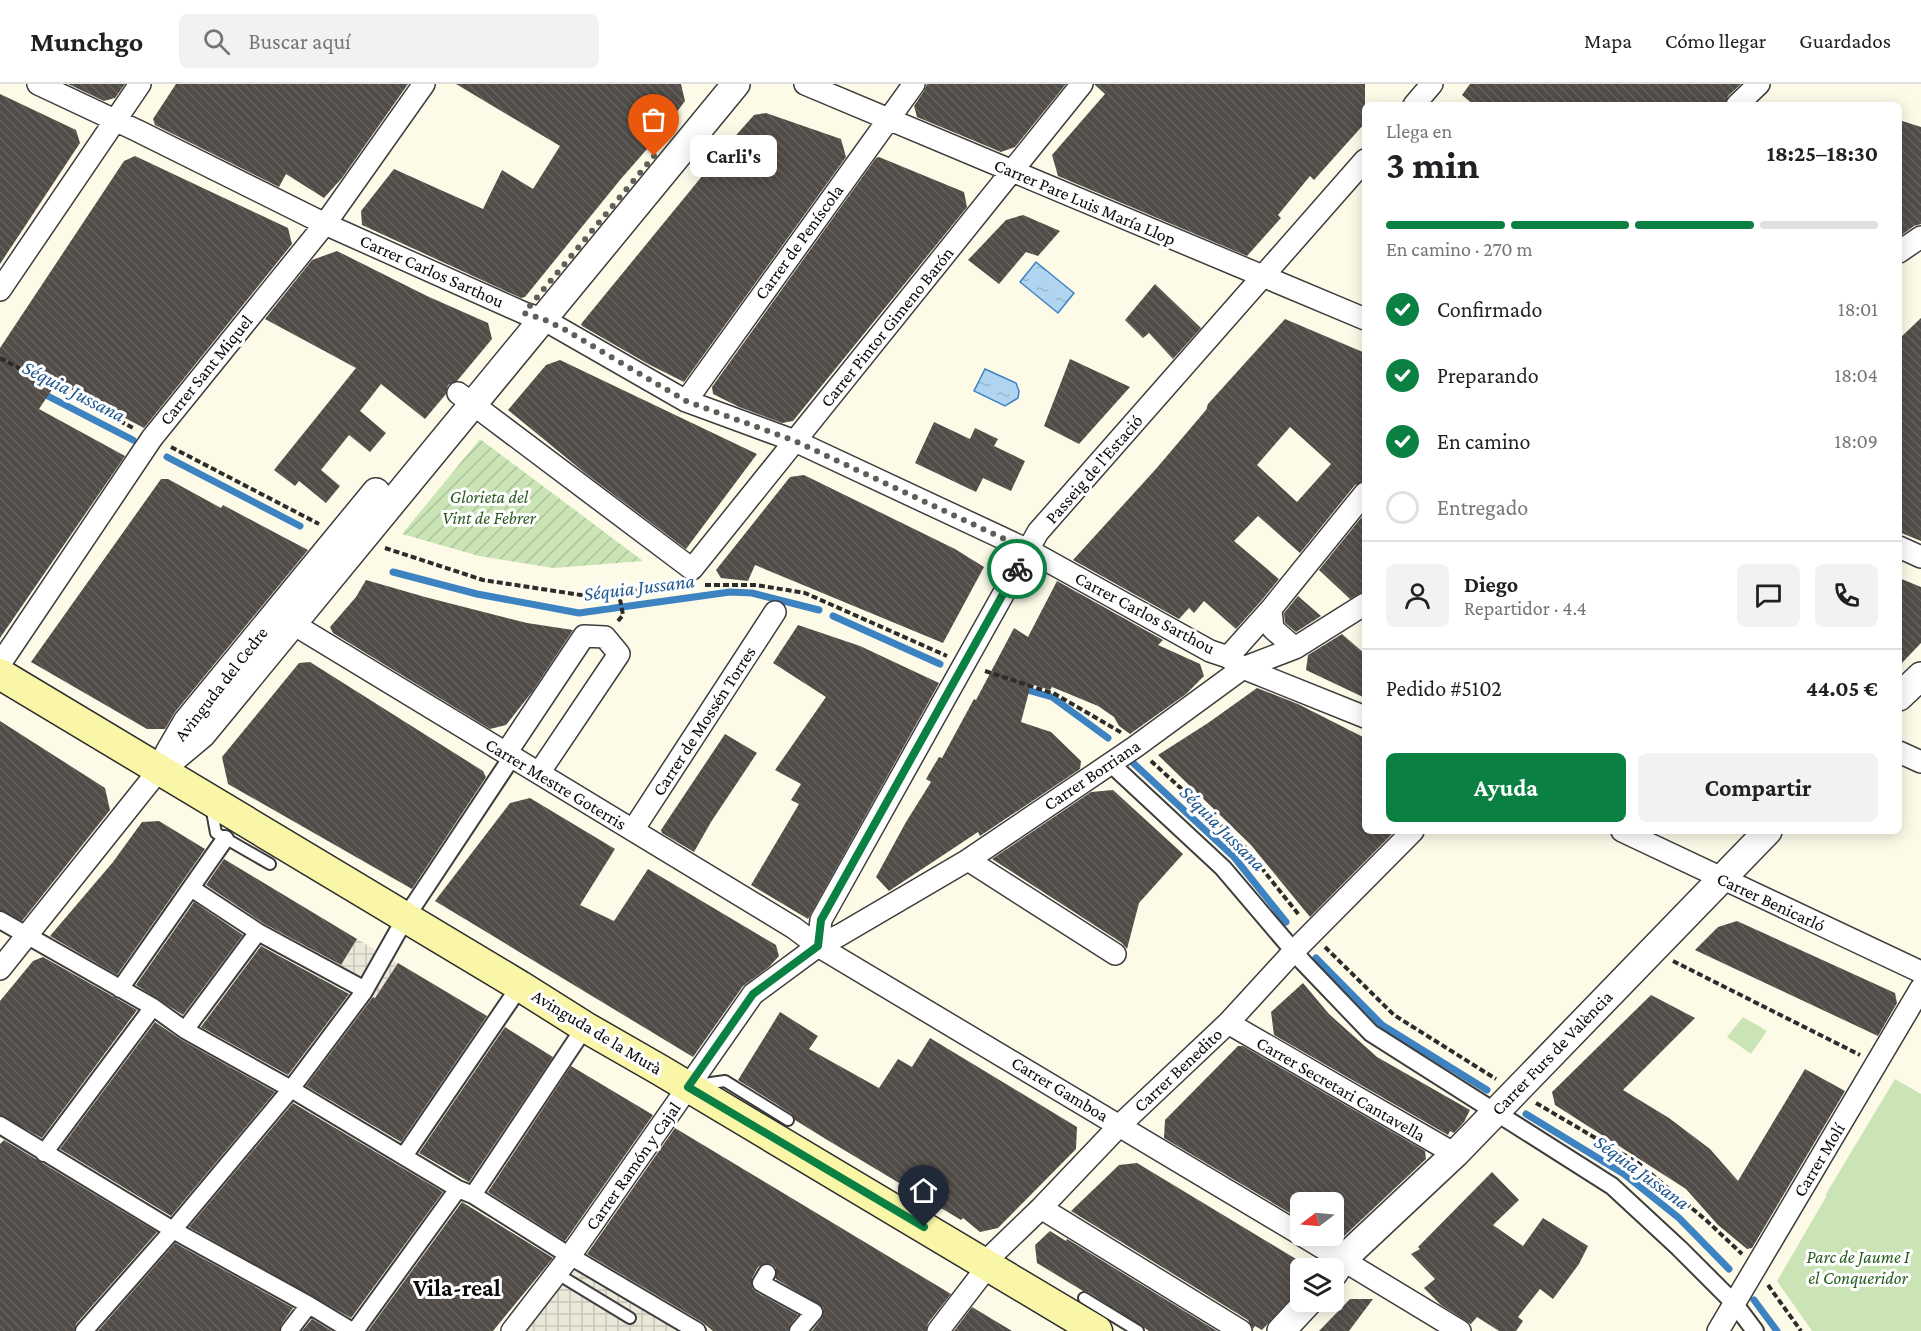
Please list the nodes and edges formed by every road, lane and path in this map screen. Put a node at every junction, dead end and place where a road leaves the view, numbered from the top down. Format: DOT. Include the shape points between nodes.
graph roads {
  1 [pos="38,84"];
  2 [pos="140,84"];
  3 [pos="424,84"];
  4 [pos="713,84"];
  5 [pos="736,84"];
  6 [pos="805,84"];
  7 [pos="914,84"];
  8 [pos="1082,84"];
  9 [pos="1432,84"];
  10 [pos="1759,84"];
  11 [pos="1417,102"];
  12 [pos="1740,102"];
  13 [pos="887,119"];
  14 [pos="115,120"];
  15 [pos="1362,163"];
  16 [pos="1012,171"];
  17 [pos="325,224"];
  18 [pos="1263,276"];
  19 [pos="0,290"];
  20 [pos="534,316"];
  21 [pos="1362,318"];
  22 [pos="0,358"];
  23 [pos="466,398"];
  24 [pos="686,401"];
  25 [pos="152,438"];
  26 [pos="795,441"];
  27 [pos="1362,497"];
  28 [pos="351,538"];
  29 [pos="1902,549"];
  30 [pos="1028,550"];
  31 [pos="1921,557"];
  32 [pos="694,580"];
  33 [pos="619,594"];
  34 [pos="1362,606"];
  35 [pos="1271,609"];
  36 [pos="775,612"];
  37 [pos="623,615"];
  38 [pos="284,619"];
  39 [pos="1295,648"];
  40 [pos="1235,662"];
  41 [pos="0,664"];
  42 [pos="965,665"];
  43 [pos="0,674"];
  44 [pos="1921,676"];
  45 [pos="1902,694"];
  46 [pos="1362,716"];
  47 [pos="1135,747"];
  48 [pos="1902,753"];
  49 [pos="509,755"];
  50 [pos="1921,762"];
  51 [pos="1110,763"];
  52 [pos="159,770"];
  53 [pos="539,773"];
  54 [pos="210,800"];
  55 [pos="633,830"];
  56 [pos="1410,834"];
  57 [pos="1628,834"];
  58 [pos="1765,834"];
  59 [pos="225,838"];
  60 [pos="968,860"];
  61 [pos="270,864"];
  62 [pos="1722,878"];
  63 [pos="191,888"];
  64 [pos="406,917"];
  65 [pos="0,920"];
  66 [pos="258,932"];
  67 [pos="1313,932"];
  68 [pos="26,935"];
  69 [pos="818,946"];
  70 [pos="1294,951"];
  71 [pos="1652,951"];
  72 [pos="1115,954"];
  73 [pos="0,969"];
  74 [pos="1921,972"];
  75 [pos="520,986"];
  76 [pos="1921,988"];
  77 [pos="120,989"];
  78 [pos="364,991"];
  79 [pos="153,1007"];
  80 [pos="1228,1023"];
  81 [pos="585,1027"];
  82 [pos="185,1030"];
  83 [pos="1876,1064"];
  84 [pos="688,1087"];
  85 [pos="291,1089"];
  86 [pos="1515,1091"];
  87 [pos="1495,1112"];
  88 [pos="788,1120"];
  89 [pos="1120,1125"];
  90 [pos="2,1131"];
  91 [pos="44,1153"];
  92 [pos="1455,1154"];
  93 [pos="404,1156"];
  94 [pos="465,1192"];
  95 [pos="1041,1208"];
  96 [pos="1290,1228"];
  97 [pos="173,1230"];
  98 [pos="1315,1246"];
  99 [pos="570,1256"];
  100 [pos="1329,1258"];
  101 [pos="1344,1260"];
  102 [pos="986,1265"];
  103 [pos="1755,1267"];
  104 [pos="1344,1269"];
  105 [pos="556,1273"];
  106 [pos="767,1274"];
  107 [pos="1084,1298"];
  108 [pos="1734,1303"];
  109 [pos="309,1305"];
  110 [pos="1299,1312"];
  111 [pos="630,1318"];
  112 [pos="84,1331"];
  113 [pos="289,1331"];
  114 [pos="354,1331"];
  115 [pos="512,1331"];
  116 [pos="697,1331"];
  117 [pos="798,1331"];
  118 [pos="938,1331"];
  119 [pos="1097,1331"];
  120 [pos="1138,1331"];
  121 [pos="1241,1331"];
  122 [pos="1281,1331"];
  123 [pos="1460,1331"];
  124 [pos="1718,1331"];
  125 [pos="1755,1331"];
  126 [pos="1801,1331"];
  1 -- 14 [label="street, Carrer Carlos Sarthou"];
  2 -- 14 [label="street"];
  3 -- 17 [label="street, Carrer Sant Miquel"];
  4 -- 20 [label="street, Avinguda del Cedre"];
  5 -- 20 [label="street, Avinguda del Cedre"];
  6 -- 13 [label="street, Carrer Pare Luis María Llop"];
  7 -- 13 [label="street, Carrer de Peníscola"];
  8 -- 16 [label="street, Carrer Pintor Gimeno Barón"];
  9 -- 11 [label="street"];
  10 -- 12 [label="street"];
  13 -- 16 [label="street, Carrer Pare Luis María Llop"];
  13 -- 24 [label="street, Carrer de Peníscola"];
  14 -- 17 [label="street, Carrer Carlos Sarthou"];
  14 -- 19 [label="street"];
  15 -- 18 [label="street, Passeig de l'Estació"];
  16 -- 18 [label="street, Carrer Pare Luis María Llop"];
  16 -- 26 [label="street, Carrer Pintor Gimeno Barón"];
  17 -- 20 [label="street, Carrer Carlos Sarthou"];
  17 -- 25 [label="street, Carrer Sant Miquel"];
  18 -- 21 [label="street, Carrer Pare Luis María Llop"];
  18 -- 30 [label="street, Passeig de l'Estació" via="1038,532"];
  20 -- 23 [label="street, Avinguda del Cedre"];
  20 -- 24 [label="street, Carrer Carlos Sarthou"];
  22 -- 25 [label="path"];
  23 -- 28 [label="street, Avinguda del Cedre"];
  23 -- 32 [label="street"];
  24 -- 26 [label="street, Carrer Carlos Sarthou"];
  25 -- 28 [label="path"];
  25 -- 41 [label="street, Carrer Sant Miquel"];
  26 -- 30 [label="street, Carrer Carlos Sarthou"];
  26 -- 32 [label="street, Carrer Pintor Gimeno Barón"];
  27 -- 35 [label="street"];
  28 -- 33 [label="path" via="483,580 581,595"];
  28 -- 38 [label="street, Avinguda del Cedre"];
  29 -- 31 [label="street"];
  30 -- 40 [label="street, Carrer Carlos Sarthou"];
  30 -- 42 [label="street, Passeig de l'Estació"];
  32 -- 33 [label="path"];
  32 -- 42 [label="path" via="805,593"];
  33 -- 37 [label="path"];
  34 -- 39 [label="street, Carrer Borriana"];
  35 -- 39 [label="street" via="1273,629"];
  35 -- 40 [label="street"];
  36 -- 55 [label="street, Carrer de Mossén Torres"];
  38 -- 49 [label="street, Carrer Mestre Goterris"];
  38 -- 52 [label="street, Avinguda del Cedre" via="187,722"];
  39 -- 40 [label="street, Carrer Borriana"];
  40 -- 46 [label="street"];
  40 -- 47 [label="street, Carrer Borriana"];
  42 -- 47 [label="path" via="1055,694 1118,729"];
  42 -- 69 [label="street, Passeig de l'Estació" via="821,920"];
  43 -- 52 [label="main road, Avinguda de la Murà"];
  44 -- 45 [label="street"];
  47 -- 51 [label="street, Carrer Borriana"];
  47 -- 67 [label="path" via="1244,846"];
  48 -- 50 [label="street"];
  49 -- 53 [label="street, Carrer Mestre Goterris"];
  49 -- 53 [label="street" via="584,636 605,637 619,654"];
  49 -- 64 [label="street"];
  51 -- 60 [label="street, Carrer Borriana"];
  51 -- 70 [label="street" via="1223,868"];
  52 -- 54 [label="main road, Avinguda de la Murà"];
  52 -- 68 [label="street"];
  53 -- 55 [label="street, Carrer Mestre Goterris"];
  54 -- 59 [label="lane" via="216,833"];
  54 -- 64 [label="main road, Avinguda de la Murà"];
  55 -- 69 [label="street, Carrer Mestre Goterris" via="794,927"];
  56 -- 67 [label="street, Carrer Benedito"];
  57 -- 62 [label="street, Carrer Benicarló"];
  58 -- 62 [label="street, Carrer Furs de València"];
  59 -- 61 [label="lane"];
  59 -- 63 [label="street"];
  60 -- 69 [label="street, Carrer Borriana"];
  60 -- 72 [label="street"];
  62 -- 71 [label="street, Carrer Furs de València"];
  62 -- 74 [label="street, Carrer Benicarló"];
  63 -- 66 [label="street"];
  63 -- 77 [label="street"];
  64 -- 75 [label="main road, Avinguda de la Murà"];
  64 -- 78 [label="street"];
  65 -- 68 [label="street"];
  66 -- 78 [label="street"];
  66 -- 82 [label="street"];
  67 -- 70 [label="street, Carrer Benedito"];
  67 -- 86 [label="path" via="1394,1015"];
  68 -- 73 [label="street"];
  68 -- 77 [label="street"];
  69 -- 84 [label="street, Carrer Ramón y Cajal" via="753,994"];
  69 -- 89 [label="street, Carrer Gamboa"];
  70 -- 80 [label="street, Carrer Benedito"];
  70 -- 87 [label="street" via="1371,1032"];
  71 -- 83 [label="path"];
  71 -- 86 [label="street, Carrer Furs de València"];
  75 -- 81 [label="main road, Avinguda de la Murà"];
  75 -- 93 [label="street"];
  76 -- 83 [label="street, Carrer Molí"];
  77 -- 79 [label="street"];
  78 -- 85 [label="street"];
  79 -- 82 [label="street"];
  79 -- 91 [label="street"];
  80 -- 89 [label="street, Carrer Benedito"];
  80 -- 92 [label="street, Carrer Secretari Cantavella"];
  81 -- 84 [label="main road, Avinguda de la Murà"];
  81 -- 94 [label="street"];
  82 -- 85 [label="street"];
  83 -- 103 [label="street, Carrer Molí"];
  84 -- 88 [label="lane" via="725,1081"];
  84 -- 99 [label="street, Carrer Ramón y Cajal"];
  84 -- 102 [label="main road, Avinguda de la Murà"];
  85 -- 93 [label="street"];
  85 -- 97 [label="street"];
  86 -- 87 [label="street, Carrer Furs de València"];
  86 -- 103 [label="path" via="1638,1163"];
  87 -- 92 [label="street, Carrer Furs de València"];
  87 -- 108 [label="street" via="1611,1186"];
  89 -- 95 [label="street, Carrer Benedito"];
  89 -- 96 [label="street, Carrer Gamboa"];
  90 -- 91 [label="street"];
  91 -- 97 [label="street"];
  92 -- 101 [label="street, Carrer Furs de València"];
  93 -- 94 [label="street"];
  94 -- 99 [label="street"];
  94 -- 114 [label="street"];
  95 -- 102 [label="street, Carrer Benedito"];
  95 -- 121 [label="street"];
  97 -- 109 [label="street"];
  97 -- 112 [label="street"];
  98 -- 100 [label="street, Carrer Gamboa"];
  99 -- 105 [label="street, Carrer Ramón y Cajal"];
  99 -- 116 [label="street"];
  102 -- 118 [label="street, Carrer Benedito"];
  102 -- 119 [label="main road, Avinguda de la Murà"];
  103 -- 108 [label="street, Carrer Molí"];
  103 -- 126 [label="path"];
  104 -- 123 [label="street, Carrer Gamboa"];
  105 -- 111 [label="lane"];
  105 -- 115 [label="street, Carrer Ramón y Cajal"];
  106 -- 117 [label="street" via="761,1282 814,1312"];
  107 -- 120 [label="lane"];
  108 -- 124 [label="street, Carrer Molí"];
  108 -- 125 [label="street"];
  109 -- 113 [label="street"];
  109 -- 114 [label="street"];
  110 -- 122 [label="street"];
}
